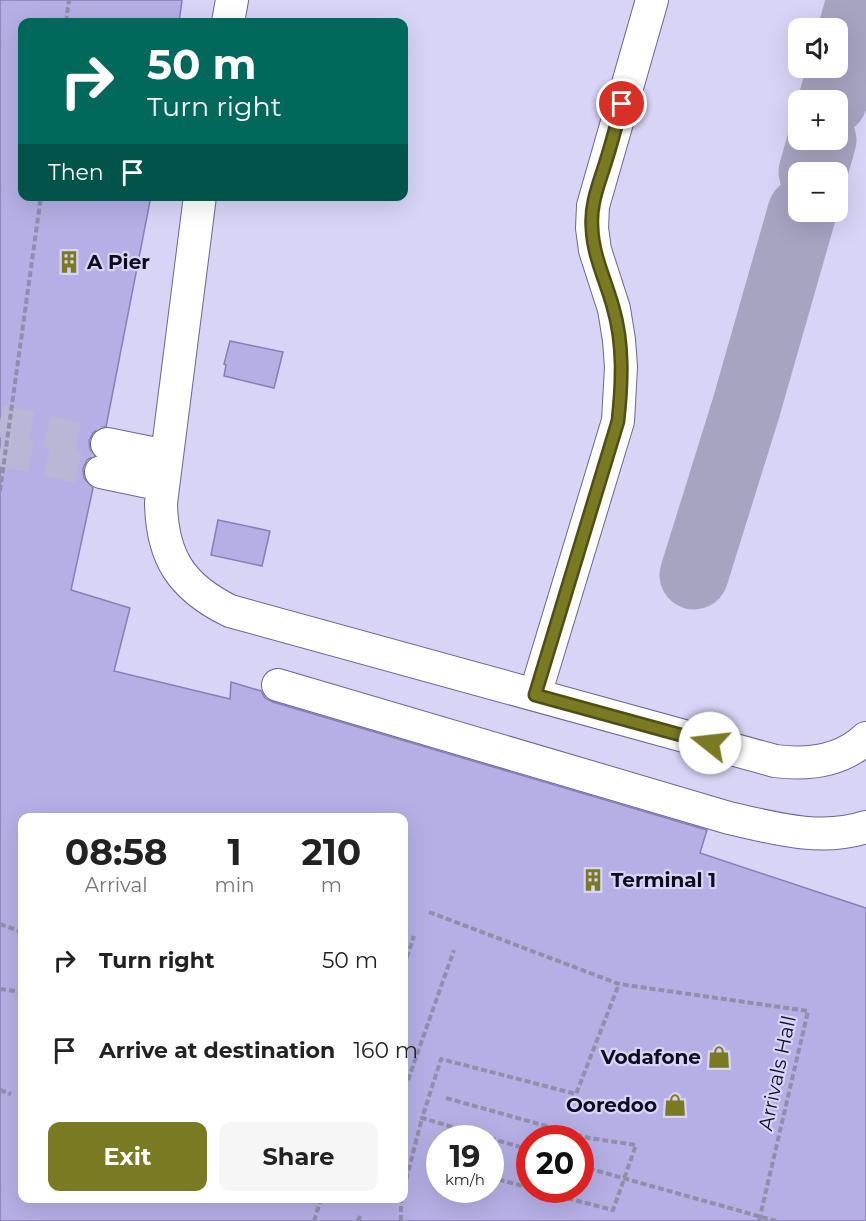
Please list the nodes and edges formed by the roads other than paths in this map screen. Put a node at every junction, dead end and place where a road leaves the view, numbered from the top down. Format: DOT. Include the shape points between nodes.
graph roads {
  1 [pos="232,0"];
  2 [pos="652,0"];
  3 [pos="229,18"];
  4 [pos="199,201"];
  5 [pos="104,458"];
  6 [pos="165,471"];
  7 [pos="278,685"];
  8 [pos="535,695"];
  9 [pos="866,738"];
  10 [pos="866,827"];
  1 -- 3 [label="street"];
  2 -- 8 [label="street" via="593,206 595,250 614,309 619,340 618,421"];
  4 -- 6 [label="street"];
  5 -- 6 [label="street"];
  6 -- 8 [label="street" via="161,526 166,548 191,586 209,600 230,610"];
  7 -- 10 [label="street" via="729,818 800,833"];
  8 -- 9 [label="street" via="798,764 842,754"];
}
